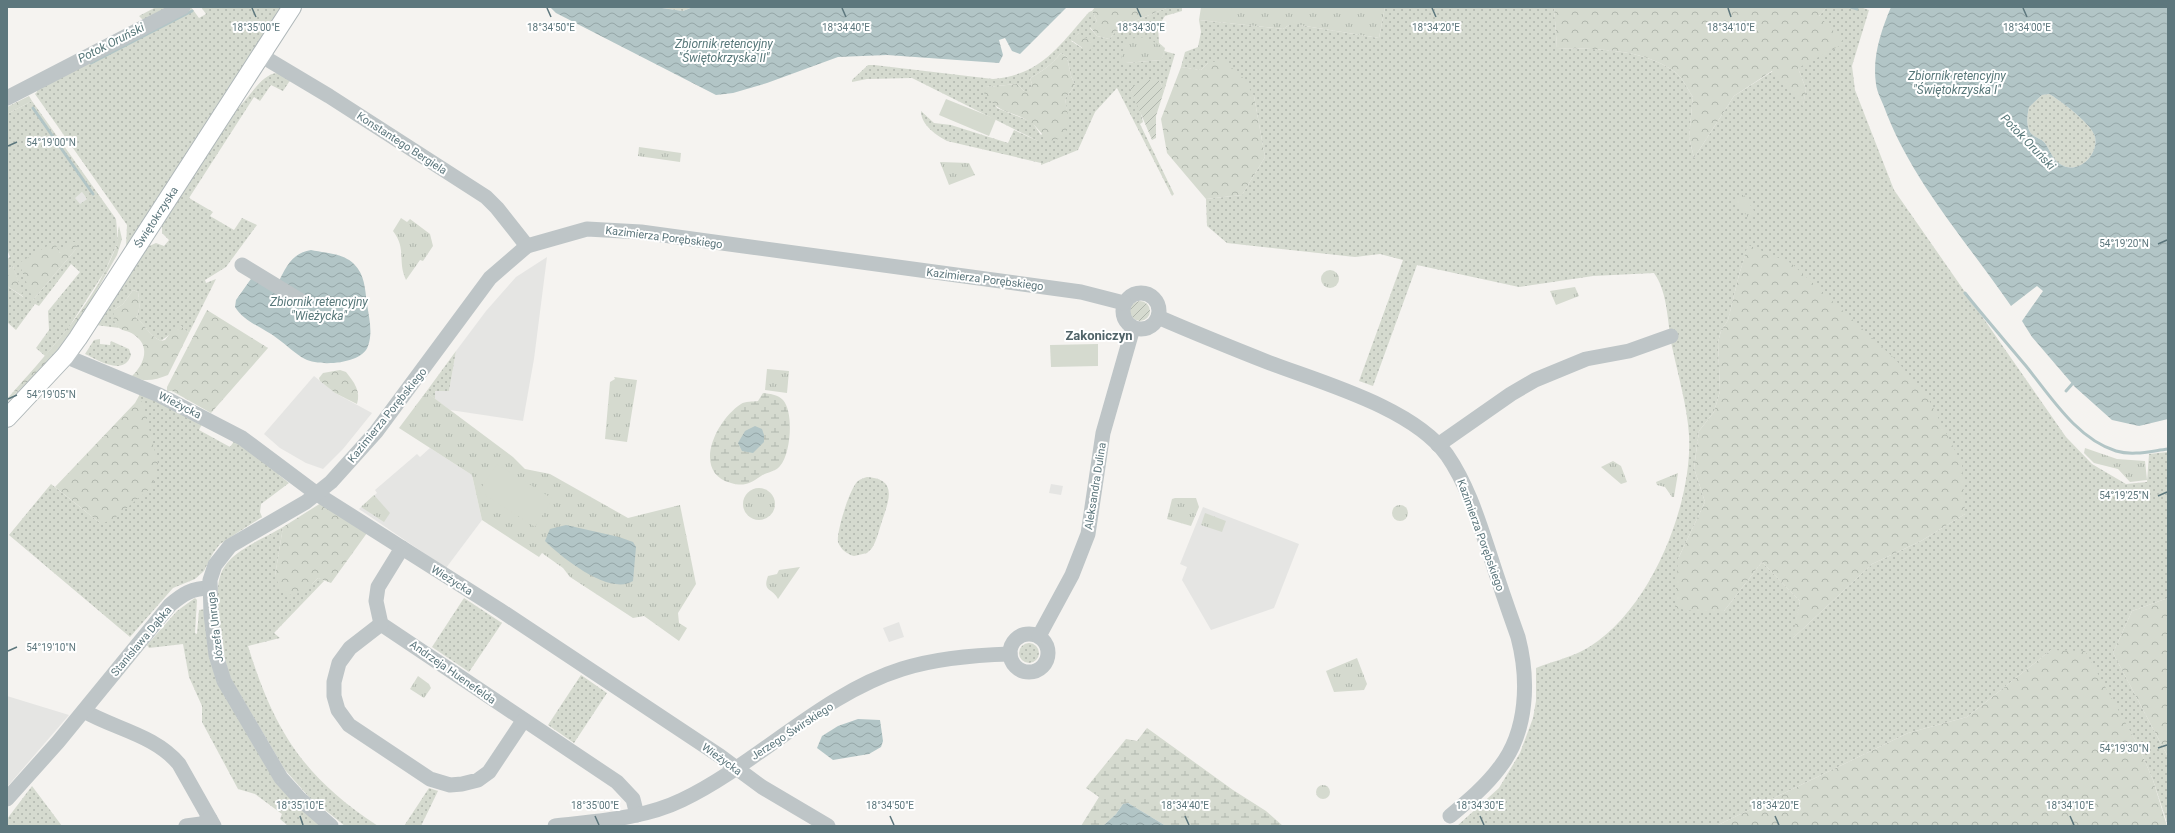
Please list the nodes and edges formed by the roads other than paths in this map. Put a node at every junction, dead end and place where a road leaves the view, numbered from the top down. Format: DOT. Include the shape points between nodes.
graph roads {
  1 [pos="183,7"];
  2 [pos="292,7"];
  3 [pos="262,56"];
  4 [pos="7,98"];
  5 [pos="527,246"];
  6 [pos="242,265"];
  7 [pos="301,301"];
  8 [pos="1124,303"];
  9 [pos="1158,316"];
  10 [pos="1133,328"];
  11 [pos="1670,336"];
  12 [pos="65,356"];
  13 [pos="7,418"];
  14 [pos="1438,445"];
  15 [pos="317,494"];
  16 [pos="402,548"];
  17 [pos="210,588"];
  18 [pos="381,624"];
  19 [pos="1039,636"];
  20 [pos="1010,654"];
  21 [pos="84,711"];
  22 [pos="523,721"];
  23 [pos="735,768"];
  24 [pos="7,799"];
  25 [pos="637,814"];
  26 [pos="1450,816"];
  27 [pos="212,822"];
  28 [pos="186,826"];
  29 [pos="331,826"];
  30 [pos="555,826"];
  31 [pos="828,826"];
  1 -- 4 [label="street"];
  2 -- 3 [label="main road, Świętokrzyska"];
  3 -- 5 [label="street, Konstantego Bergiela" via="486,197"];
  3 -- 12 [label="main road, Świętokrzyska"];
  5 -- 8 [label="street, Kazimierza Porębskiego" via="587,229 641,232 1081,292"];
  5 -- 15 [label="street, Kazimierza Porębskiego" via="490,278 376,432"];
  6 -- 7 [label="street"];
  8 -- 9 [label="street" via="1135,294 1150,295 1159,306"];
  8 -- 10 [label="street" via="1123,315 1128,325"];
  9 -- 10 [label="street" via="1151,326"];
  9 -- 14 [label="street, Kazimierza Porębskiego" via="1381,406 1410,421"];
  10 -- 19 [label="street, Aleksandra Dulina" via="1103,433 1088,534 1072,575"];
  11 -- 14 [label="street" via="1629,351 1582,360 1535,380"];
  12 -- 13 [label="main road, Świętokrzyska"];
  12 -- 15 [label="street, Wieżycka" via="159,394 242,438"];
  14 -- 26 [label="street, Kazimierza Porębskiego" via="1453,464 1466,489 1484,537 1518,637 1525,684 1518,729 1505,760 1483,787"];
  15 -- 16 [label="street, Wieżycka"];
  15 -- 17 [label="street, Józefa Unruga" via="230,546 215,565"];
  16 -- 18 [label="street" via="378,587 376,601"];
  16 -- 23 [label="street, Wieżycka" via="507,614"];
  17 -- 21 [label="street, Stanisława Dąbka" via="185,592 170,605"];
  17 -- 29 [label="street, Józefa Unruga" via="210,614 216,655 222,676 232,696 281,778"];
  18 -- 22 [label="street, Andrzeja Huenefelda"];
  18 -- 22 [label="street" via="350,648 339,663 334,682 334,696 338,710 349,725 430,779 462,784 478,780 489,772"];
  19 -- 20 [label="street" via="1022,634 1015,639"];
  19 -- 20 [label="street" via="1044,640 1048,651 1044,664 1038,670 1023,671 1017,668"];
  20 -- 23 [label="street, Jerzego Świrskiego" via="942,659 902,669 875,680 793,728"];
  21 -- 24 [label="street, Stanisława Dąbka"];
  21 -- 27 [label="street" via="161,747 178,764"];
  22 -- 25 [label="street, Andrzeja Huenefelda" via="617,782 633,799"];
  23 -- 25 [label="street, Jerzego Świrskiego" via="681,800"];
  23 -- 31 [label="street, Wieżycka"];
  25 -- 30 [label="street, Jerzego Świrskiego"];
  27 -- 28 [label="street"];
}
